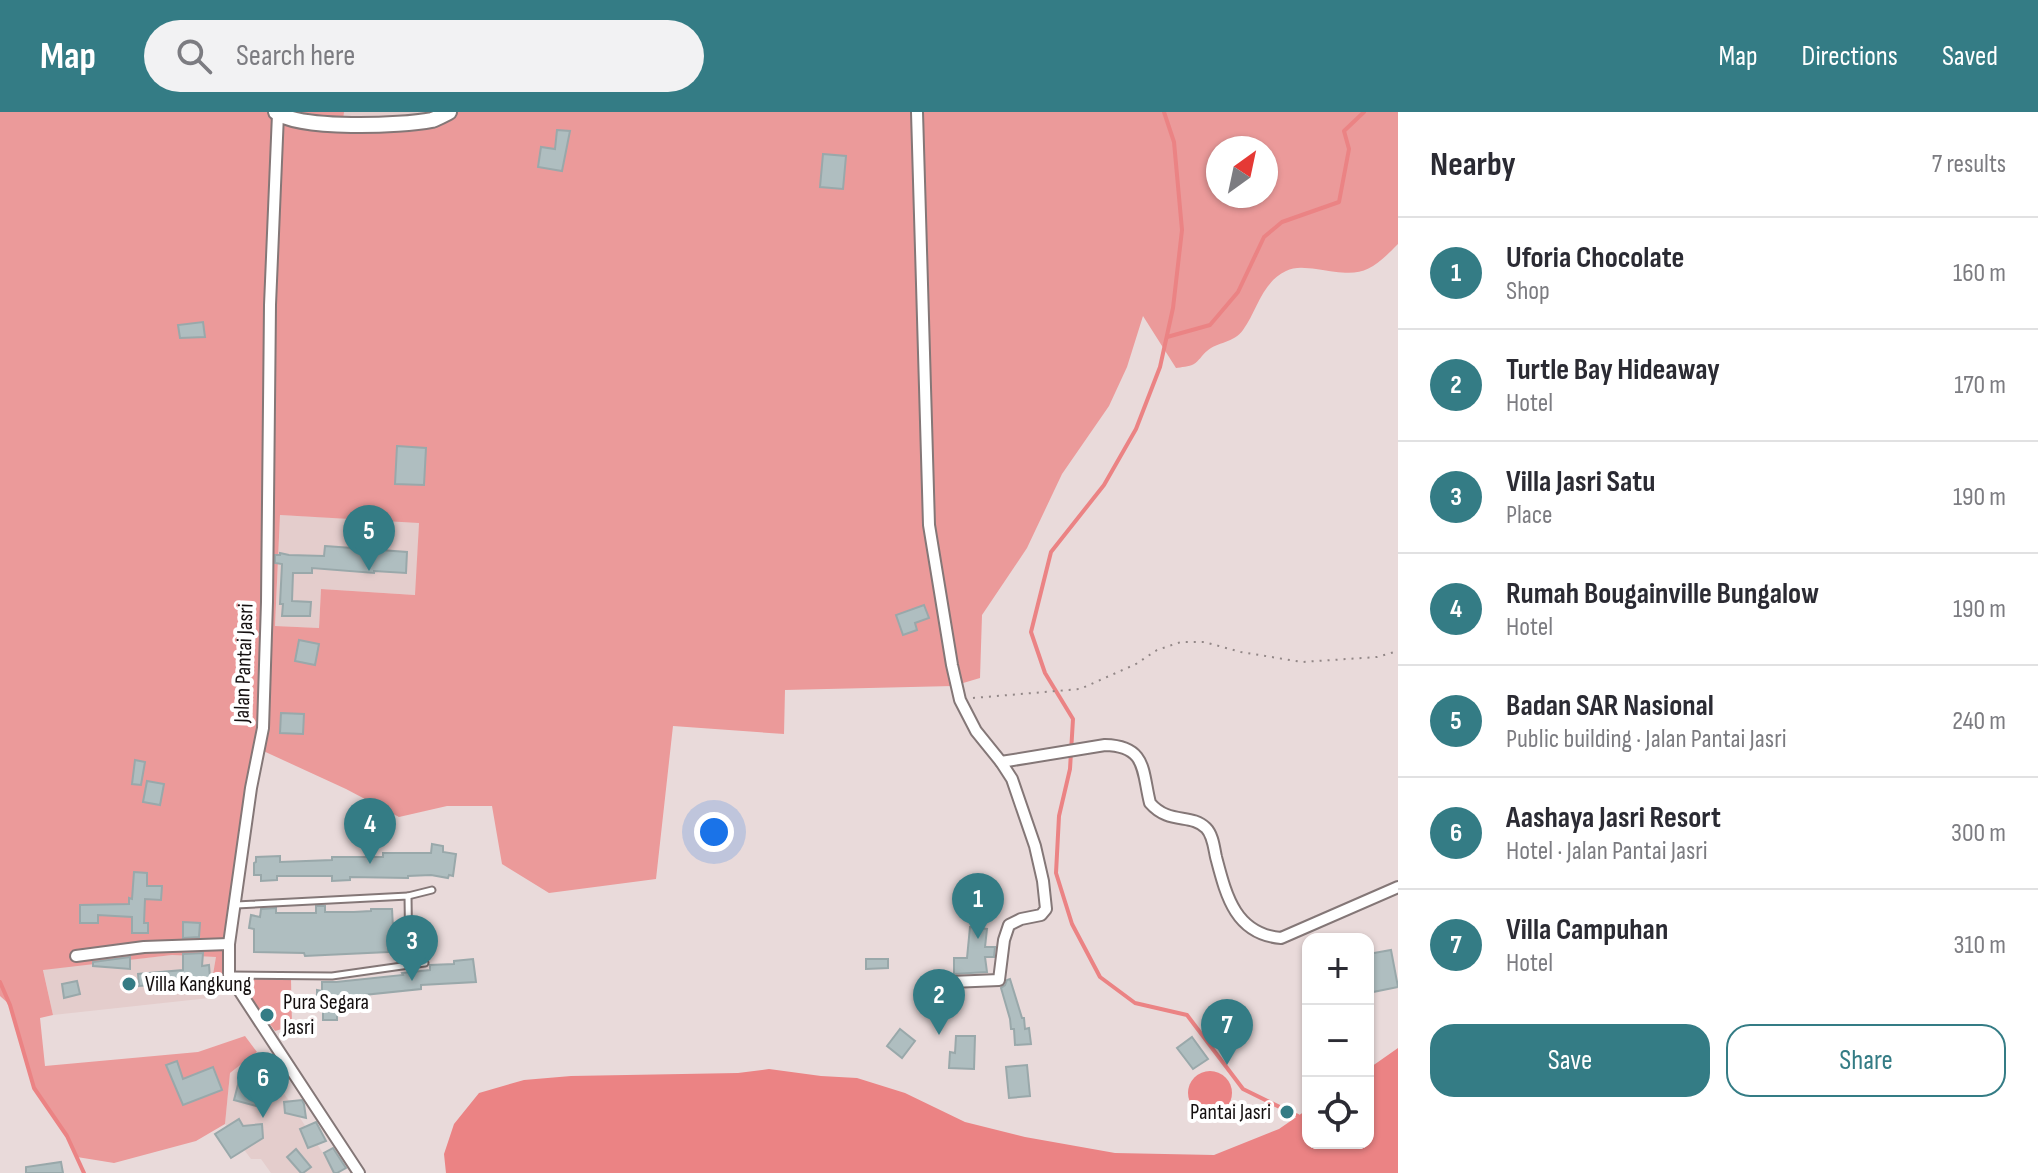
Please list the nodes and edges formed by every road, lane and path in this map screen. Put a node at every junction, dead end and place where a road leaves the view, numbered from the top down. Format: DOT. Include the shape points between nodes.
graph roads {
  1 [pos="449,112"];
  2 [pos="917,112"];
  3 [pos="277,113"];
  4 [pos="1398,651"];
  5 [pos="960,700"];
  6 [pos="1001,762"];
  7 [pos="1398,887"];
  8 [pos="432,890"];
  9 [pos="408,896"];
  10 [pos="235,905"];
  11 [pos="229,944"];
  12 [pos="76,956"];
  13 [pos="425,963"];
  14 [pos="409,965"];
  15 [pos="229,975"];
  16 [pos="951,982"];
  17 [pos="359,1173"];
  1 -- 3 [label="street" via="434,119 348,125 292,120"];
  2 -- 5 [label="street" via="929,525"];
  3 -- 10 [label="street, Jalan Pantai Jasri" via="263,728"];
  4 -- 5 [label="path" via="1302,662 1181,642 1080,689"];
  5 -- 6 [label="street"];
  6 -- 7 [label="street" via="1115,745 1132,752 1142,764 1150,803 1168,817 1205,826 1233,907 1261,934 1281,938"];
  6 -- 16 [label="street" via="1035,846 1046,909 1009,925 999,980"];
  8 -- 9 [label="lane"];
  9 -- 10 [label="lane"];
  9 -- 14 [label="lane"];
  10 -- 11 [label="street, Jalan Pantai Jasri"];
  11 -- 12 [label="street"];
  11 -- 15 [label="street, Jalan Pantai Jasri"];
  13 -- 14 [label="lane"];
  14 -- 15 [label="lane" via="332,976"];
  15 -- 17 [label="street"];
}
